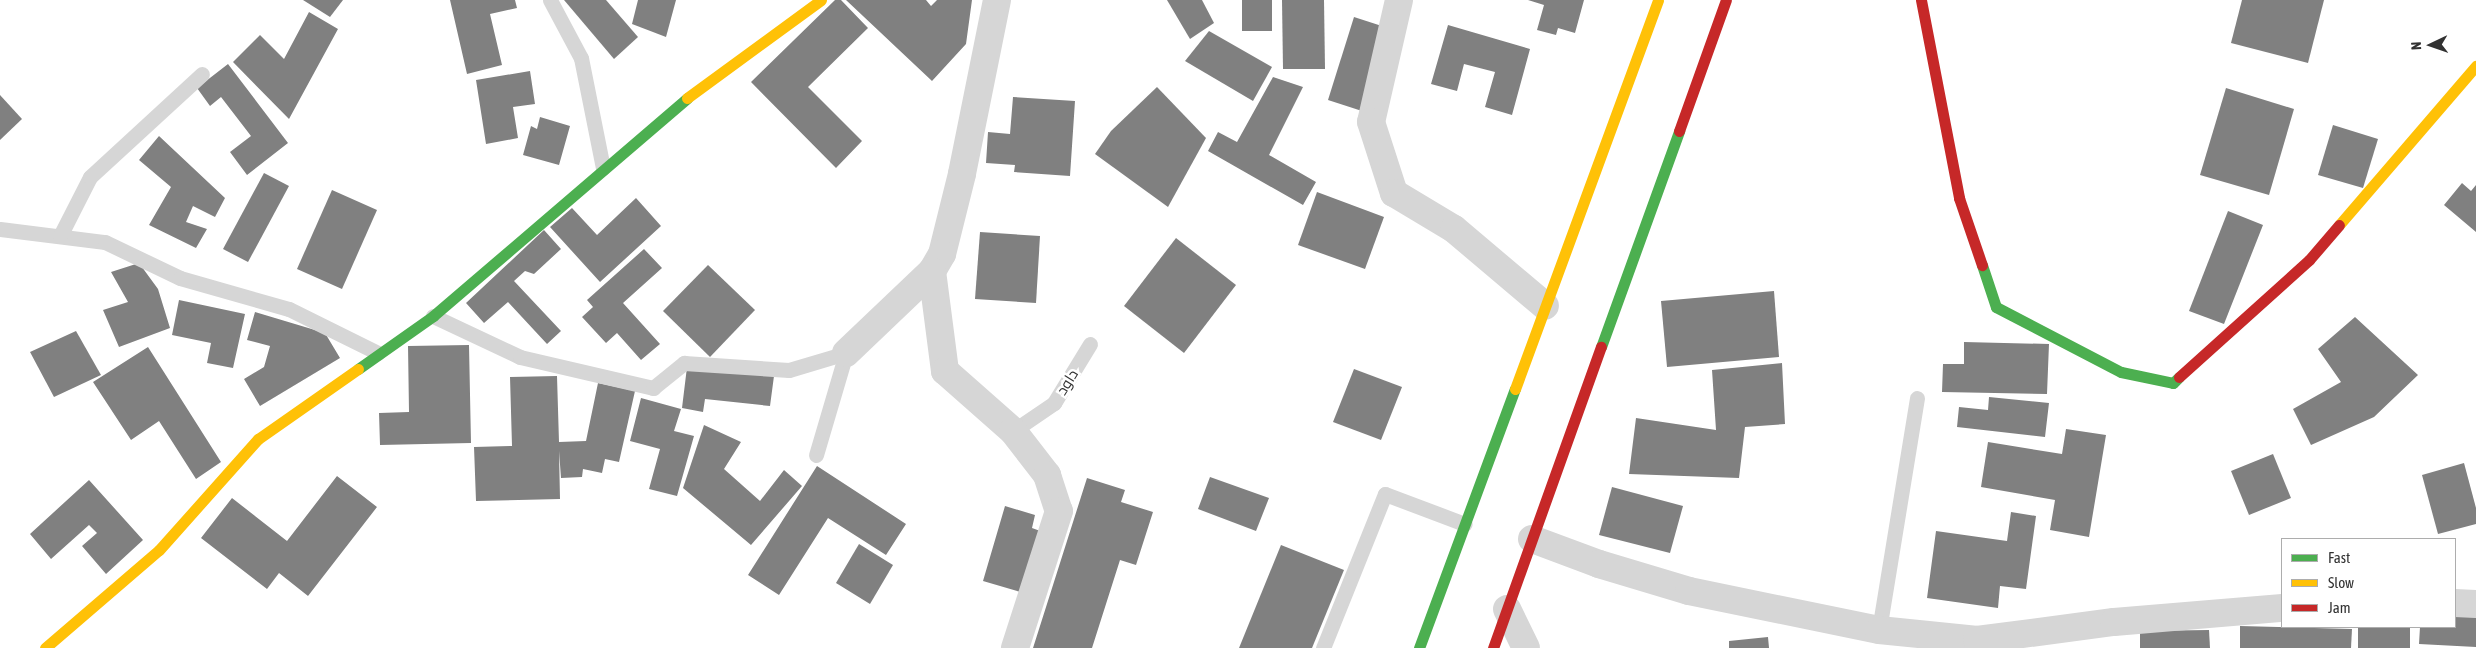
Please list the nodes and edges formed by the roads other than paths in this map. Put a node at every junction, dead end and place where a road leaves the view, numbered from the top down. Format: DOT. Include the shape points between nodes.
graph roads {
  1 [pos="550,0"];
  2 [pos="821,0"];
  3 [pos="997,0"];
  4 [pos="1399,0"];
  5 [pos="1658,0"];
  6 [pos="1726,0"];
  7 [pos="1921,0"];
  8 [pos="2476,66"];
  9 [pos="202,74"];
  10 [pos="603,168"];
  11 [pos="0,229"];
  12 [pos="60,236"];
  13 [pos="932,271"];
  14 [pos="1545,306"];
  15 [pos="433,316"];
  16 [pos="1090,344"];
  17 [pos="378,353"];
  18 [pos="846,353"];
  19 [pos="1917,398"];
  20 [pos="1014,431"];
  21 [pos="816,455"];
  22 [pos="1465,524"];
  23 [pos="1532,539"];
  24 [pos="2456,603"];
  25 [pos="2476,604"];
  26 [pos="2281,608"];
  27 [pos="1507,609"];
  28 [pos="1879,630"];
  29 [pos="45,648"];
  30 [pos="1015,648"];
  31 [pos="1323,648"];
  32 [pos="1419,648"];
  33 [pos="1493,648"];
  34 [pos="1526,648"];
  1 -- 10 [label="lane" via="581,58"];
  2 -- 10 [label="street" via="676,106"];
  3 -- 13 [label="street" via="962,174 942,254"];
  4 -- 14 [label="street" via="1371,122 1394,193 1454,229"];
  5 -- 14 [label="street"];
  6 -- 23 [label="street"];
  7 -- 8 [label="street" via="1959,198 1996,307 2121,372 2173,383 2310,260"];
  9 -- 12 [label="lane" via="90,177"];
  10 -- 15 [label="street"];
  11 -- 12 [label="lane" via="28,235"];
  12 -- 17 [label="lane" via="105,242 180,278 289,309"];
  13 -- 18 [label="street"];
  13 -- 20 [label="street" via="945,371"];
  14 -- 22 [label="street"];
  15 -- 17 [label="street"];
  15 -- 18 [label="lane" via="520,357 653,388 684,363 790,370"];
  16 -- 20 [label="lane, داود" via="1054,403"];
  17 -- 29 [label="street" via="258,439 159,550"];
  18 -- 21 [label="lane"];
  19 -- 28 [label="lane"];
  20 -- 30 [label="street" via="1047,476 1059,511"];
  22 -- 31 [label="lane" via="1385,494"];
  22 -- 32 [label="street"];
  23 -- 27 [label="street"];
  23 -- 28 [label="street" via="1599,564 1689,591"];
  24 -- 25 [label="street"];
  26 -- 28 [label="street" via="2114,622 1977,640"];
  27 -- 33 [label="street"];
  27 -- 34 [label="street"];
}
